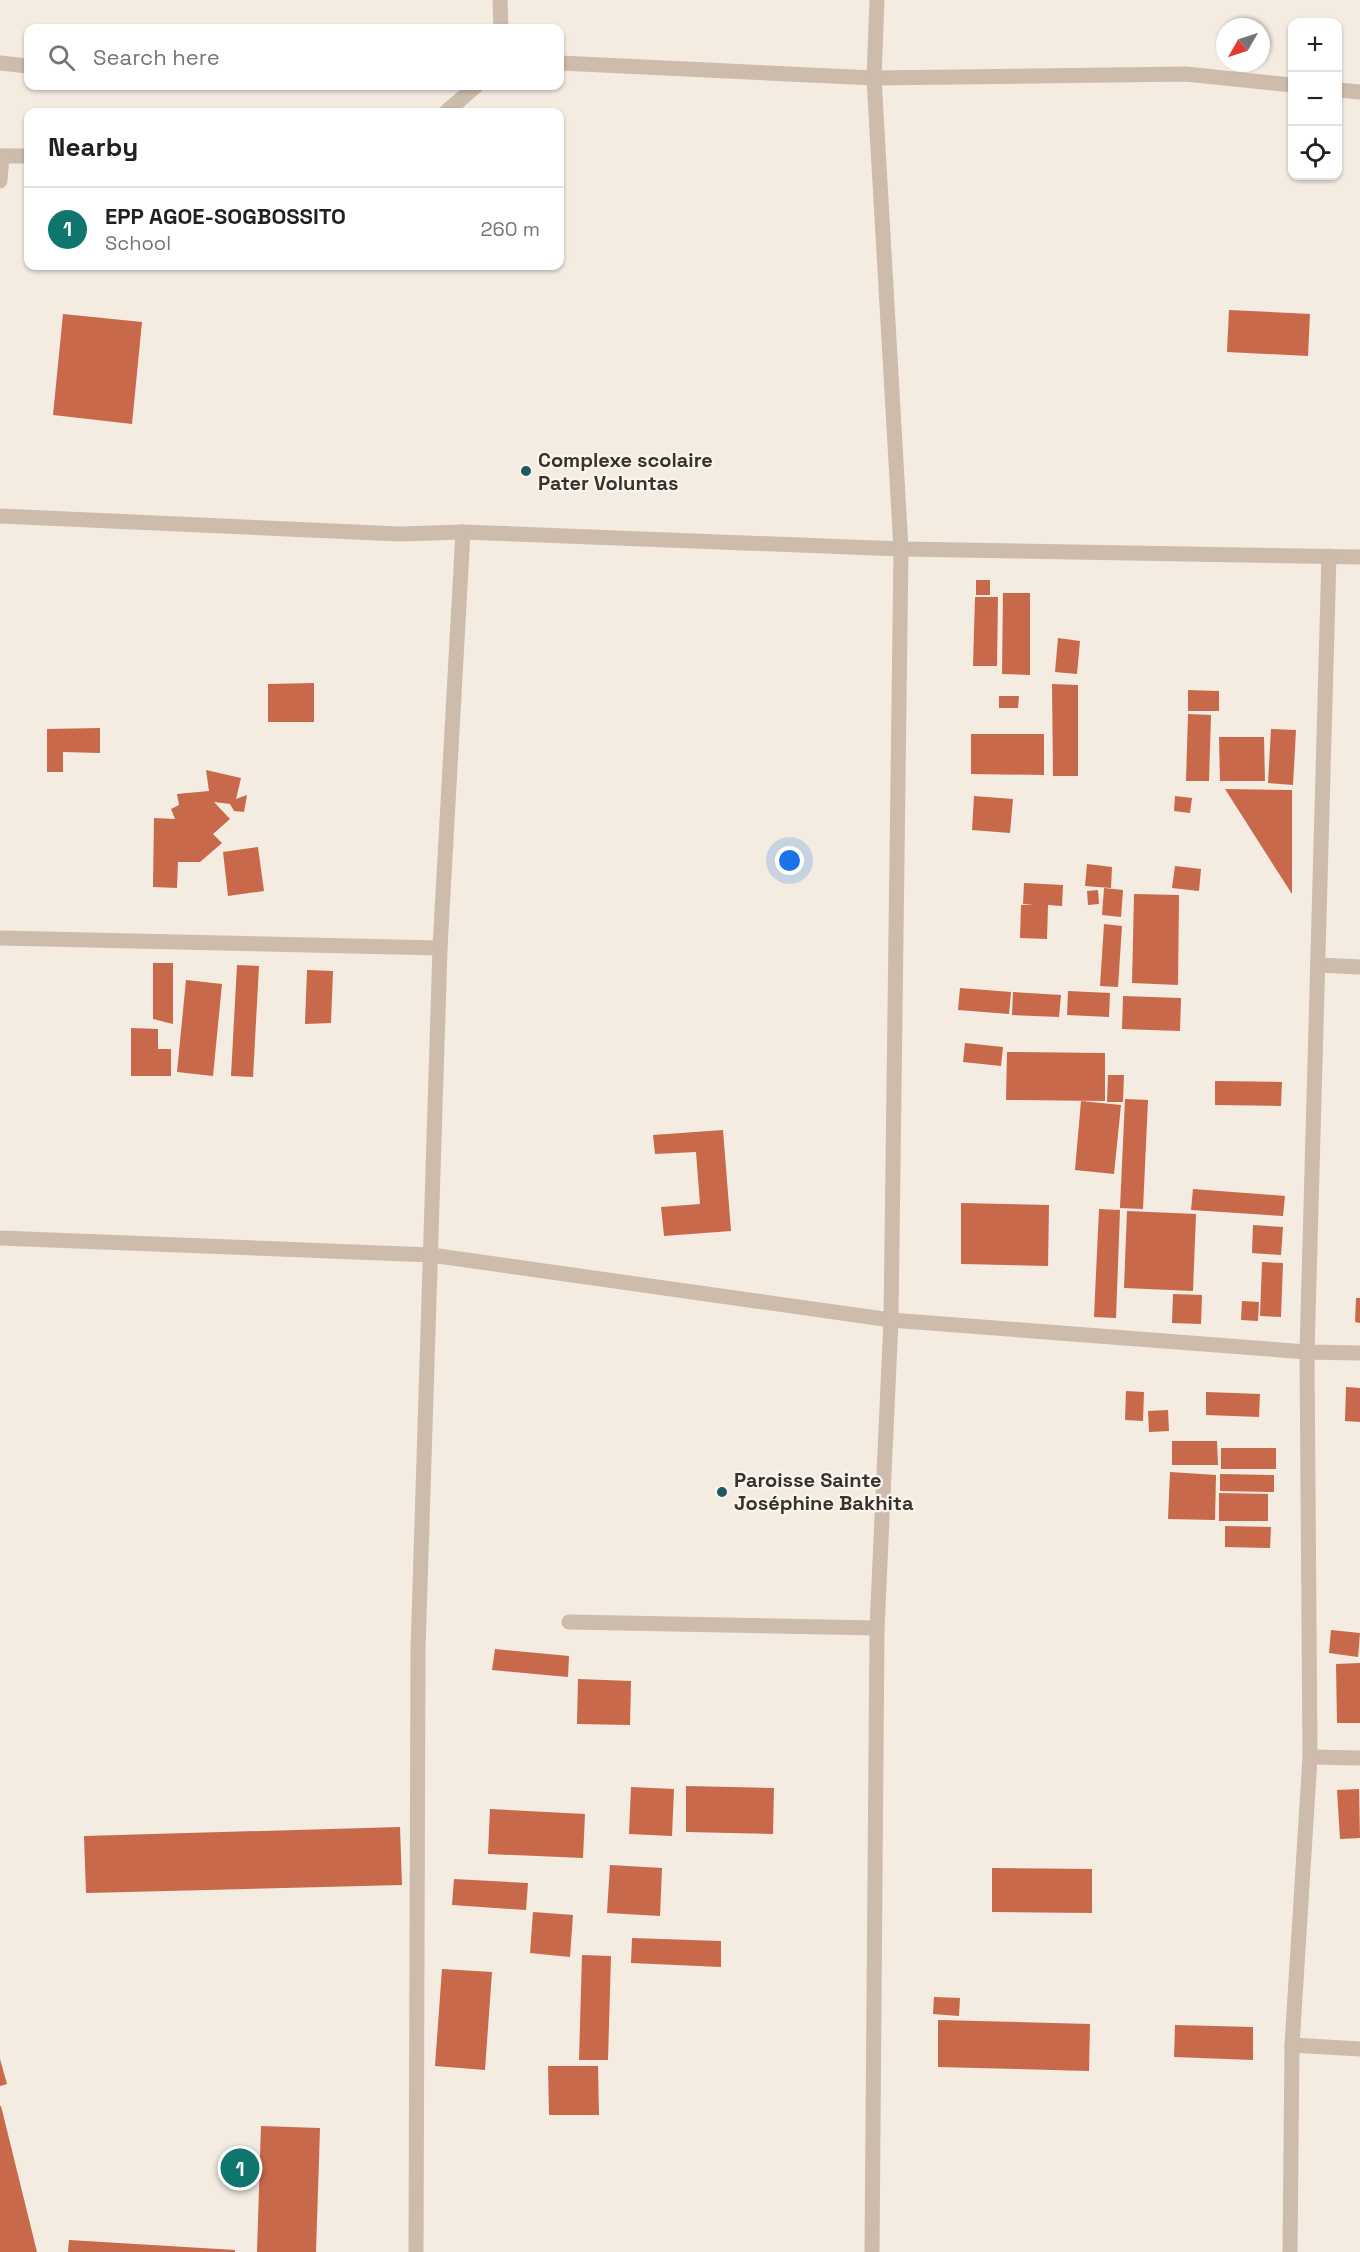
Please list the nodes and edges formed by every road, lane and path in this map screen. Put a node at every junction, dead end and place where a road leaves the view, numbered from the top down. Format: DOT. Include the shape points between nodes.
graph roads {
  1 [pos="500,0"];
  2 [pos="877,0"];
  3 [pos="501,24"];
  4 [pos="0,63"];
  5 [pos="564,63"];
  6 [pos="24,66"];
  7 [pos="874,78"];
  8 [pos="1288,84"];
  9 [pos="471,90"];
  10 [pos="1342,90"];
  11 [pos="1360,92"];
  12 [pos="451,108"];
  13 [pos="1,156"];
  14 [pos="24,156"];
  15 [pos="0,181"];
  16 [pos="0,516"];
  17 [pos="462,532"];
  18 [pos="901,549"];
  19 [pos="1329,556"];
  20 [pos="1360,557"];
  21 [pos="0,938"];
  22 [pos="440,948"];
  23 [pos="1318,965"];
  24 [pos="1360,967"];
  25 [pos="0,1238"];
  26 [pos="431,1255"];
  27 [pos="891,1320"];
  28 [pos="1306,1352"];
  29 [pos="1360,1353"];
  30 [pos="569,1622"];
  31 [pos="877,1628"];
  32 [pos="1310,1757"];
  33 [pos="1360,1758"];
  34 [pos="1292,2046"];
  35 [pos="1360,2049"];
  36 [pos="416,2252"];
  37 [pos="872,2252"];
  38 [pos="1290,2252"];
  1 -- 3 [label="street"];
  2 -- 7 [label="street"];
  4 -- 6 [label="street"];
  5 -- 7 [label="street"];
  7 -- 8 [label="street" via="1186,74"];
  7 -- 18 [label="street"];
  9 -- 12 [label="street"];
  10 -- 11 [label="street"];
  13 -- 14 [label="street"];
  13 -- 15 [label="street"];
  16 -- 17 [label="street" via="400,534"];
  17 -- 18 [label="street"];
  17 -- 22 [label="street"];
  18 -- 19 [label="street"];
  18 -- 27 [label="street"];
  19 -- 20 [label="street"];
  19 -- 23 [label="street"];
  21 -- 22 [label="street"];
  22 -- 26 [label="street"];
  23 -- 24 [label="street"];
  23 -- 28 [label="street"];
  25 -- 26 [label="street"];
  26 -- 27 [label="street"];
  26 -- 36 [label="street" via="418,1651"];
  27 -- 28 [label="street"];
  27 -- 31 [label="street"];
  28 -- 29 [label="street"];
  28 -- 32 [label="street"];
  30 -- 31 [label="street"];
  31 -- 37 [label="street"];
  32 -- 33 [label="street"];
  32 -- 34 [label="street"];
  34 -- 35 [label="street"];
  34 -- 38 [label="street"];
}
